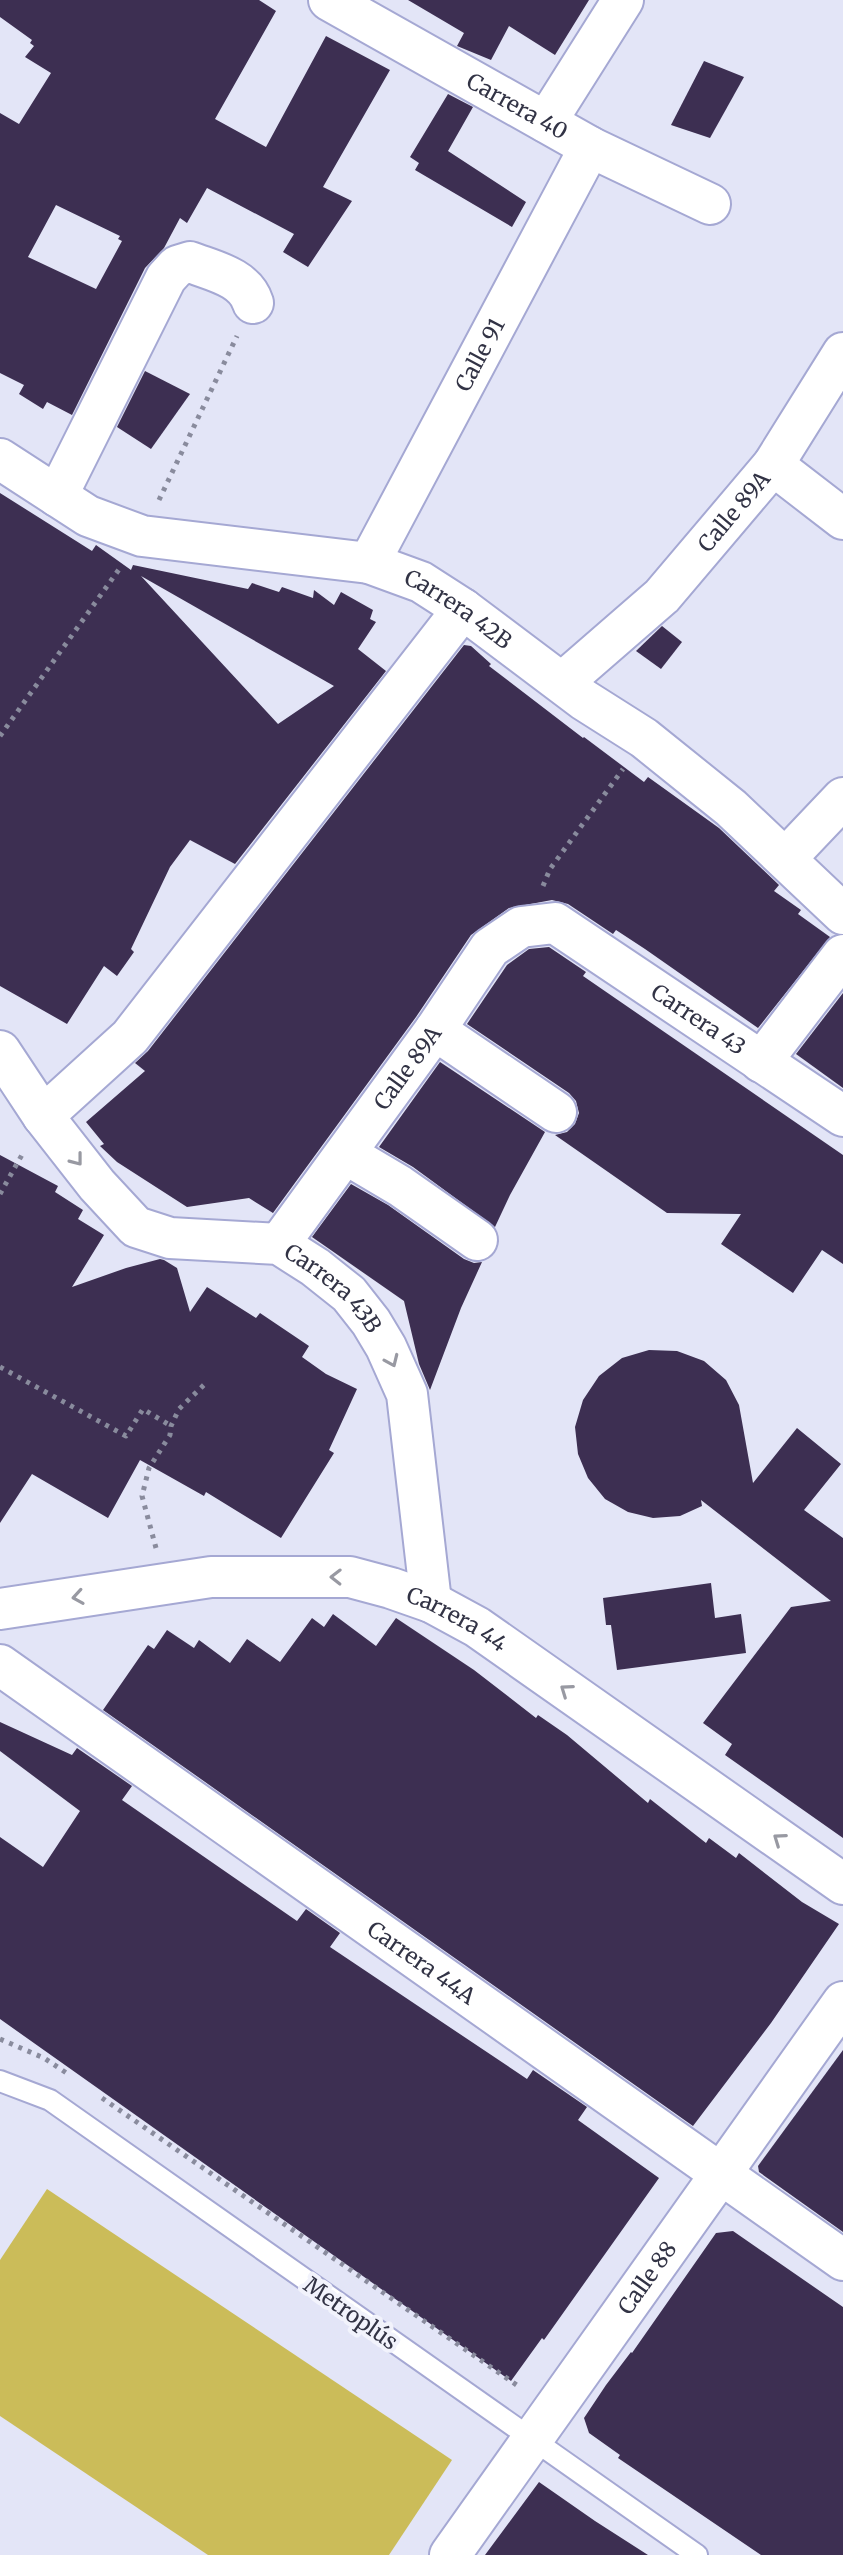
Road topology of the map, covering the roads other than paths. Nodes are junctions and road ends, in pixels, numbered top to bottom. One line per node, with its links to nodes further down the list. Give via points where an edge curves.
1 (329, 0): 3 (street, Carrera 40)
2 (623, 0): 3 (street)
3 (546, 122): 4 (street, Carrera 40)
4 (590, 147): 5 (street, Carrera 40); 12 (street, Calle 91)
5 (710, 204)
6 (253, 303): 10 (street, via 240,283 190,262 177,266 166,278)
7 (843, 353): 9 (street, Calle 89A)
8 (0, 459): 10 (street, Carrera 42B)
9 (773, 465): 11 (street); 14 (street, Calle 89A, via 662,596)
10 (57, 496): 12 (street, Carrera 42B, via 88,516 142,536)
11 (843, 519)
12 (369, 563): 13 (street, Carrera 42B, via 421,582)
13 (463, 609): 14 (street, Carrera 42B); 25 (street, via 130,1037)
14 (563, 682): 16 (street, Carrera 42B, via 644,738)
15 (843, 798): 16 (street)
16 (786, 858): 17 (street, Carrera 42B)
17 (843, 914)
18 (550, 923): 20 (street, Calle 89A, via 521,927 490,948); 22 (street, Carrera 43)
19 (843, 955): 22 (street)
20 (435, 1030): 23 (street); 26 (street, Calle 89A)
21 (0, 1051): 25 (street, Carrera 43B)
22 (761, 1062): 24 (street, Carrera 43)
23 (556, 1112)
24 (843, 1116)
25 (48, 1122): 28 (street, Carrera 43B, one-way to 28, via 136,1227 170,1238)
26 (346, 1154): 27 (street); 28 (street, Calle 89A)
27 (477, 1240)
28 (279, 1244): 29 (street, Carrera 43B, one-way to 29, via 349,1294 386,1347 407,1394)
29 (431, 1602): 30 (street, Carrera 44, one-way to 30, via 350,1577 211,1577); 32 (street, Carrera 44, one-way to 29, via 477,1627)
30 (0, 1609)
31 (0, 1665): 35 (street, Carrera 44A)
32 (843, 1884)
33 (843, 2002): 35 (street, Calle 88)
34 (0, 2081): 37 (lane, Metroplús, via 50,2100)
35 (721, 2173): 36 (street, Carrera 44A); 37 (street, Calle 88)
36 (843, 2260)
37 (532, 2440): 38 (street, Calle 88); 39 (lane, Metroplús)
38 (450, 2555)
39 (697, 2555)

